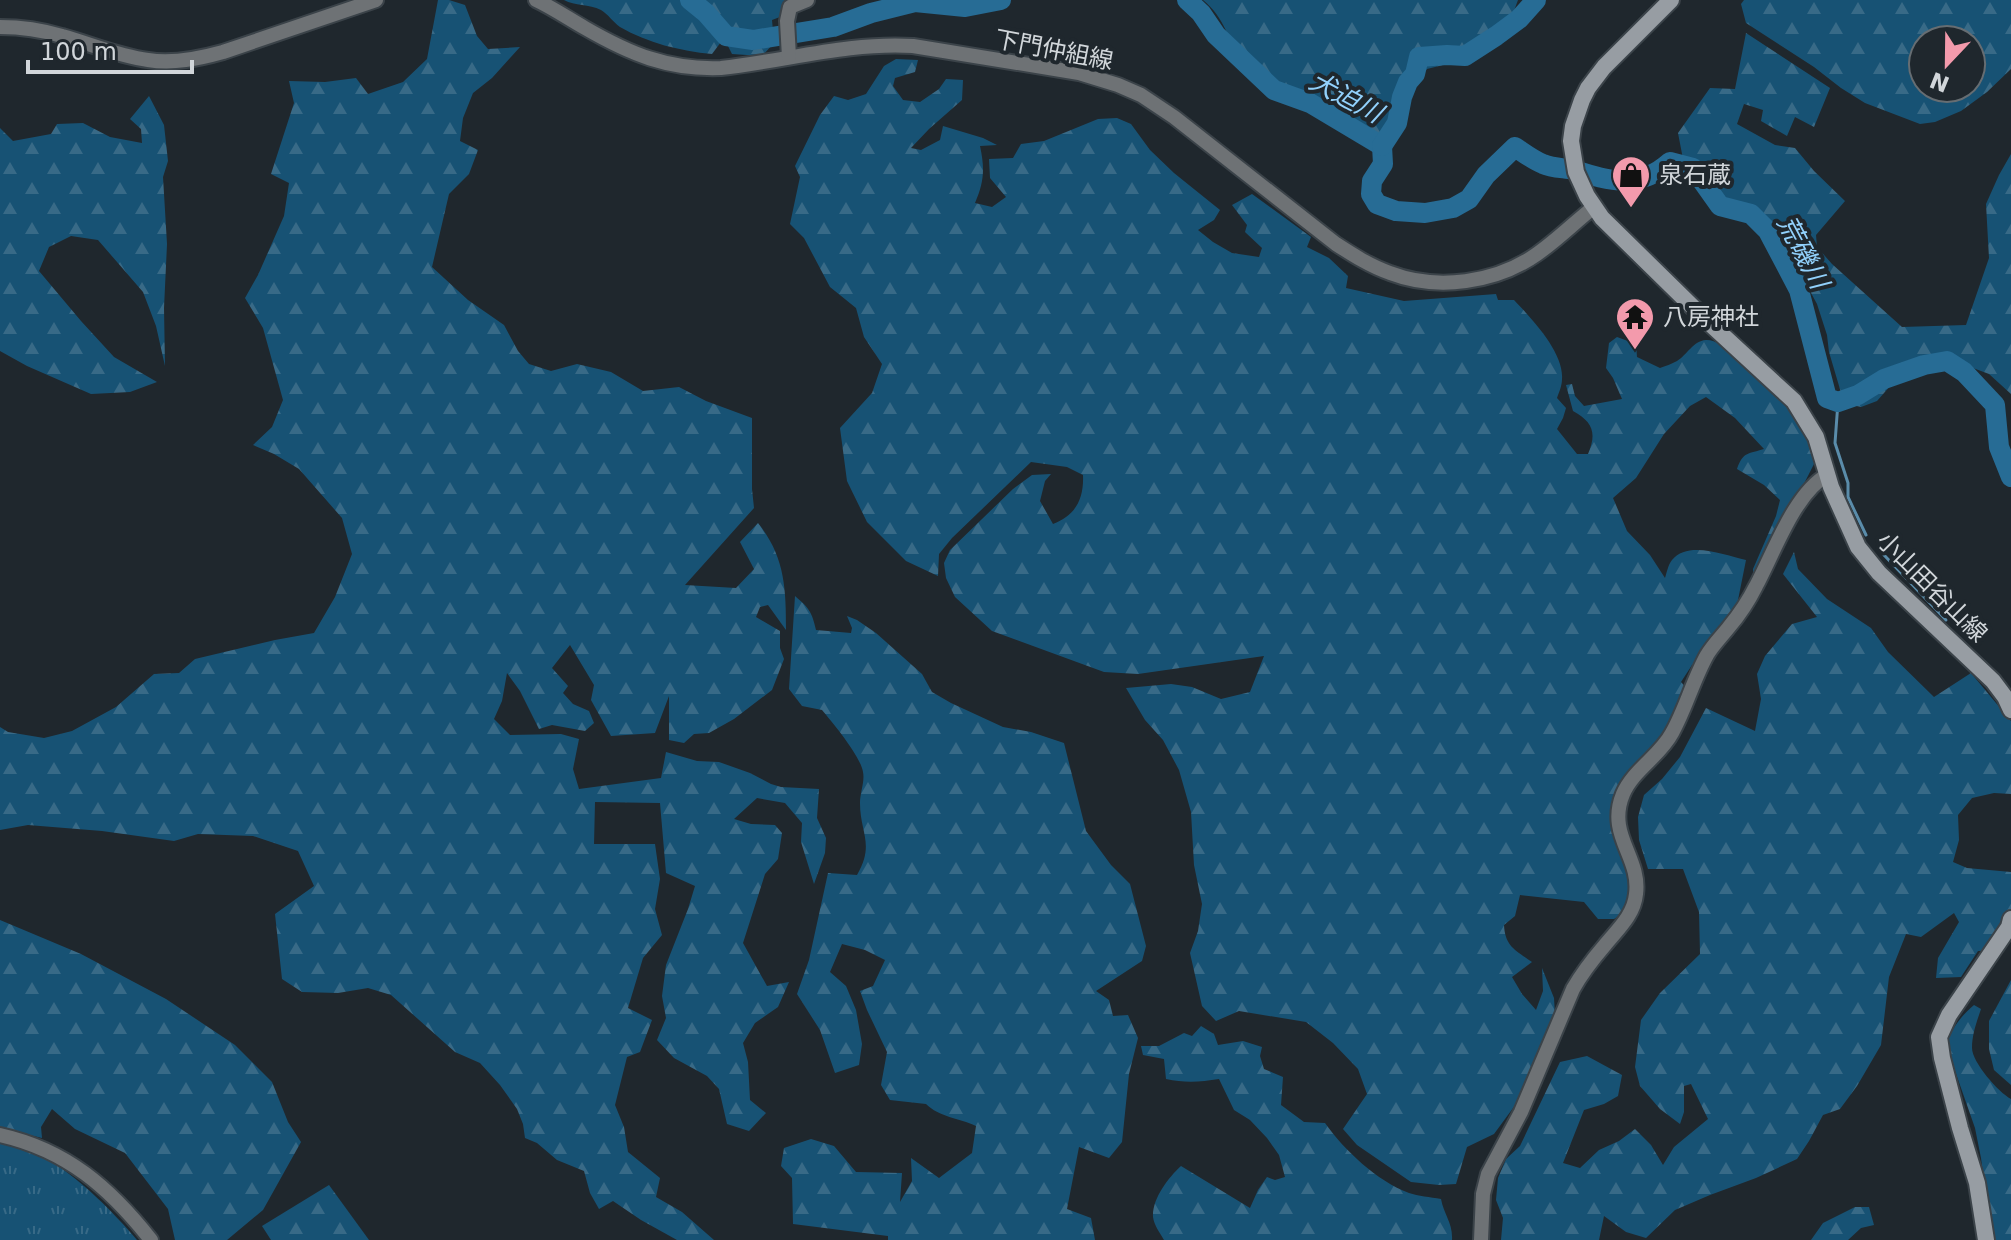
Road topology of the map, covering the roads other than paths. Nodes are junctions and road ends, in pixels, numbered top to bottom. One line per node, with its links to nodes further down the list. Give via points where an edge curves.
1 (376, 0): 5 (street, via 223,52 172,61 122,55 21,27)
2 (536, 0): 6 (street, 下門仲組線, via 620,48 659,63 700,69)
3 (807, 0): 6 (street, via 790,7)
4 (1671, 0): 7 (main road, 小山田谷山線, via 1604,67 1582,100 1571,141 1581,184)
5 (0, 27)
6 (789, 57): 7 (street, 下門仲組線, via 860,46 913,46 1079,73 1118,85 1174,117 1336,244 1409,279 1489,278 1536,255)
7 (1594, 207): 8 (main road, 小山田谷山線, via 1794,401 1816,437)
8 (1827, 475): 9 (main road, 小山田谷山線, via 1869,562 1993,681); 13 (street, via 1801,500 1755,589 1706,657 1668,740 1623,794 1617,818 1633,869 1634,903 1573,989 1521,1112 1491,1167 1483,1194)
9 (2011, 710)
10 (2011, 919): 14 (main road, via 1939,1037 1977,1183)
11 (0, 1135): 12 (street, via 40,1147 80,1169 122,1204)
12 (151, 1240)
13 (1481, 1240)
14 (1986, 1240)

